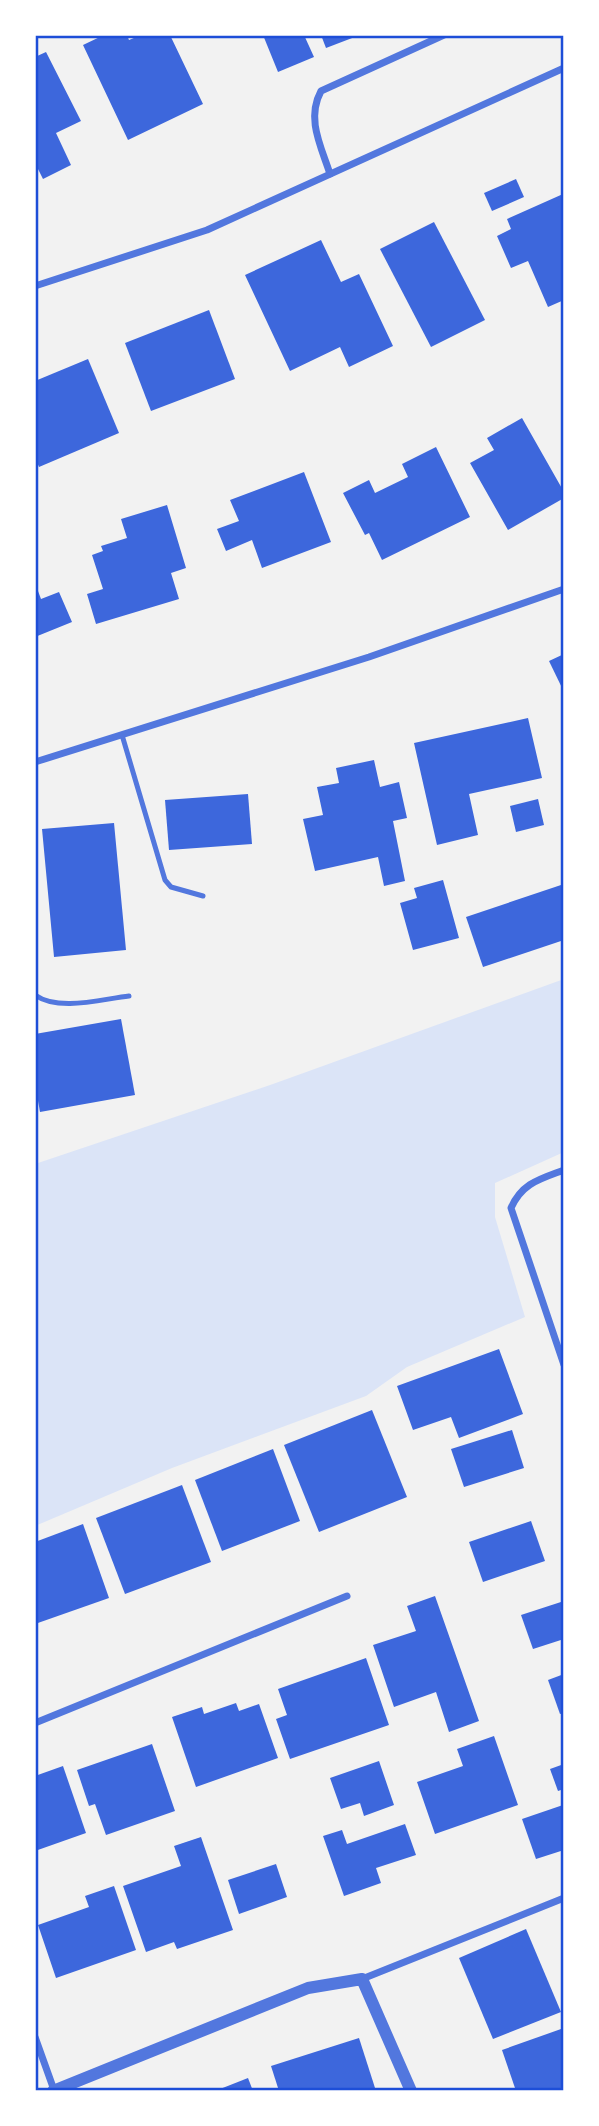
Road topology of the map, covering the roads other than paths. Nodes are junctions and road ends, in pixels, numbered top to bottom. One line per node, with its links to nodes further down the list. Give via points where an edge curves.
1 (444, 35): 3 (street, via 321,91 314,104 314,123)
2 (564, 68): 3 (street)
3 (330, 174): 4 (street, via 206,230)
4 (35, 286)
5 (564, 589): 6 (street)
6 (122, 735): 7 (street); 8 (lane, via 165,880 171,887)
7 (35, 762)
8 (203, 896)
9 (35, 995): 10 (lane, via 45,1002 64,1003)
10 (129, 996)
11 (564, 1170): 12 (street, via 526,1185 511,1208)
12 (564, 1364)
13 (347, 1596): 14 (street)
14 (35, 1723)
15 (564, 1898): 16 (street)
16 (362, 1979): 18 (street, via 307,1988); 19 (street)
17 (35, 2037): 18 (street)
18 (53, 2091)
19 (411, 2091)

